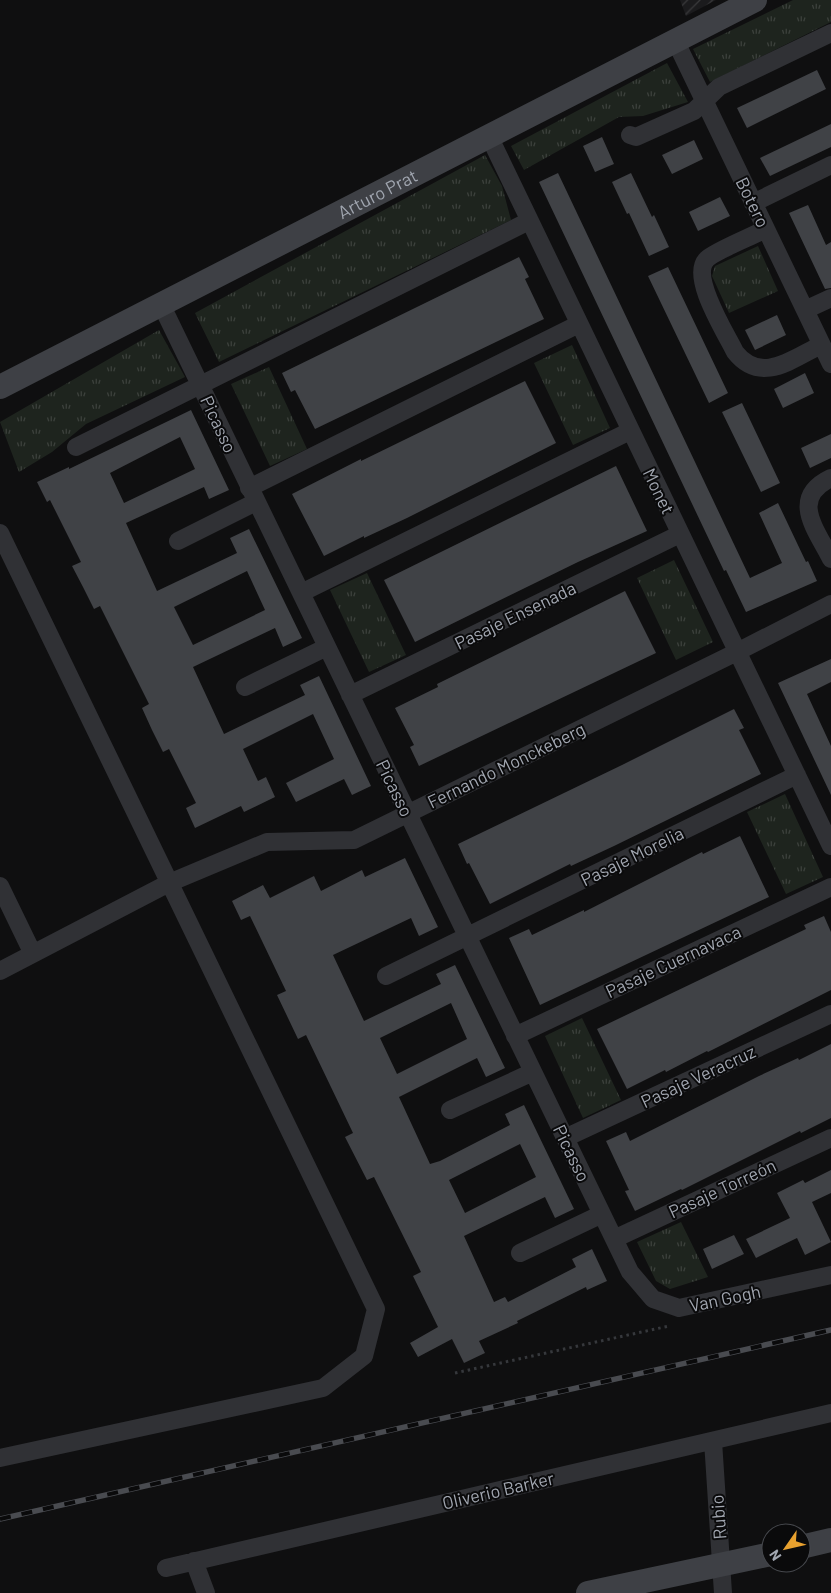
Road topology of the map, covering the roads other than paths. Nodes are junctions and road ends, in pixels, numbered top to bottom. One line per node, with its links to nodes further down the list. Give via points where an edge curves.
1 (756, 0): 3 (street, Arturo Prat)
2 (831, 33): 4 (street, via 719,88)
3 (675, 40): 4 (street, Botero); 6 (street, Arturo Prat)
4 (705, 102): 5 (street, via 694,111 636,137); 8 (street, Botero)
5 (630, 135)
6 (489, 136): 9 (street, Monet); 12 (street, Arturo Prat)
7 (831, 165): 8 (street)
8 (753, 203): 10 (street, Botero)
9 (528, 221): 14 (street, Monet); 17 (street)
10 (766, 229): 13 (street, Botero); 15 (street, via 708,257 702,268 704,290 735,352 752,367 773,368)
11 (831, 298): 13 (street)
12 (161, 304): 17 (street, Picasso); 18 (street, Arturo Prat)
13 (805, 310): 15 (street, Botero)
14 (579, 324): 19 (street, Monet); 22 (street)
15 (821, 344): 16 (street, Botero)
16 (831, 364)
17 (200, 384): 20 (street); 22 (street, Picasso)
18 (0, 387)
19 (630, 431): 24 (street, Monet); 27 (street)
20 (76, 447)
21 (831, 478): 26 (street, via 816,486 808,504 808,514)
22 (252, 495): 25 (street); 27 (street, Picasso)
23 (0, 533): 36 (street)
24 (680, 534): 30 (street, Monet); 32 (street, Pasaje Ensenada)
25 (178, 541)
26 (831, 559)
27 (301, 593): 29 (street, Picasso)
28 (831, 604): 30 (street, Fernando Monckeberg)
29 (327, 647): 31 (street); 32 (street, Picasso)
30 (737, 652): 33 (street, Monet); 34 (street, Fernando Monckeberg)
31 (245, 687)
32 (350, 695): 34 (street, Picasso)
33 (797, 775): 35 (street, Monet); 39 (street, Pasaje Morelia)
34 (408, 814): 36 (street, Fernando Monckeberg, via 354,840 267,842); 39 (street, Picasso)
35 (831, 846)
36 (170, 883): 40 (street, Fernando Monckeberg); 56 (street, via 376,1309 364,1356 323,1388)
37 (0, 886): 40 (street)
38 (831, 887): 44 (street, Pasaje Cuernavaca)
39 (467, 936): 42 (street, Pasaje Morelia); 44 (street, Picasso)
40 (33, 954): 41 (street, Fernando Monckeberg)
41 (0, 971)
42 (386, 976)
43 (831, 1014): 47 (street, Pasaje Veracruz)
44 (515, 1036): 45 (street, Picasso)
45 (533, 1072): 46 (street); 47 (street, Picasso)
46 (450, 1110)
47 (565, 1138): 49 (street, Picasso)
48 (831, 1138): 50 (street, Pasaje Torreón)
49 (602, 1214): 50 (street, Picasso); 51 (street)
50 (614, 1239): 52 (street, Picasso)
51 (520, 1253)
52 (630, 1272): 53 (street, Van Gogh, via 653,1298 679,1308)
53 (831, 1275)
54 (831, 1413): 55 (street, Oliverio Barker)
55 (713, 1441): 60 (street, Oliverio Barker); 61 (street, Rubio)
56 (0, 1458)
57 (831, 1540): 58 (street)
58 (811, 1545)
59 (761, 1556): 61 (street)
60 (194, 1561): 62 (street, Oliverio Barker); 63 (street)
61 (721, 1566): 64 (street); 65 (street, Rubio)
62 (166, 1568)
63 (206, 1593)
64 (588, 1593)
65 (723, 1593)

